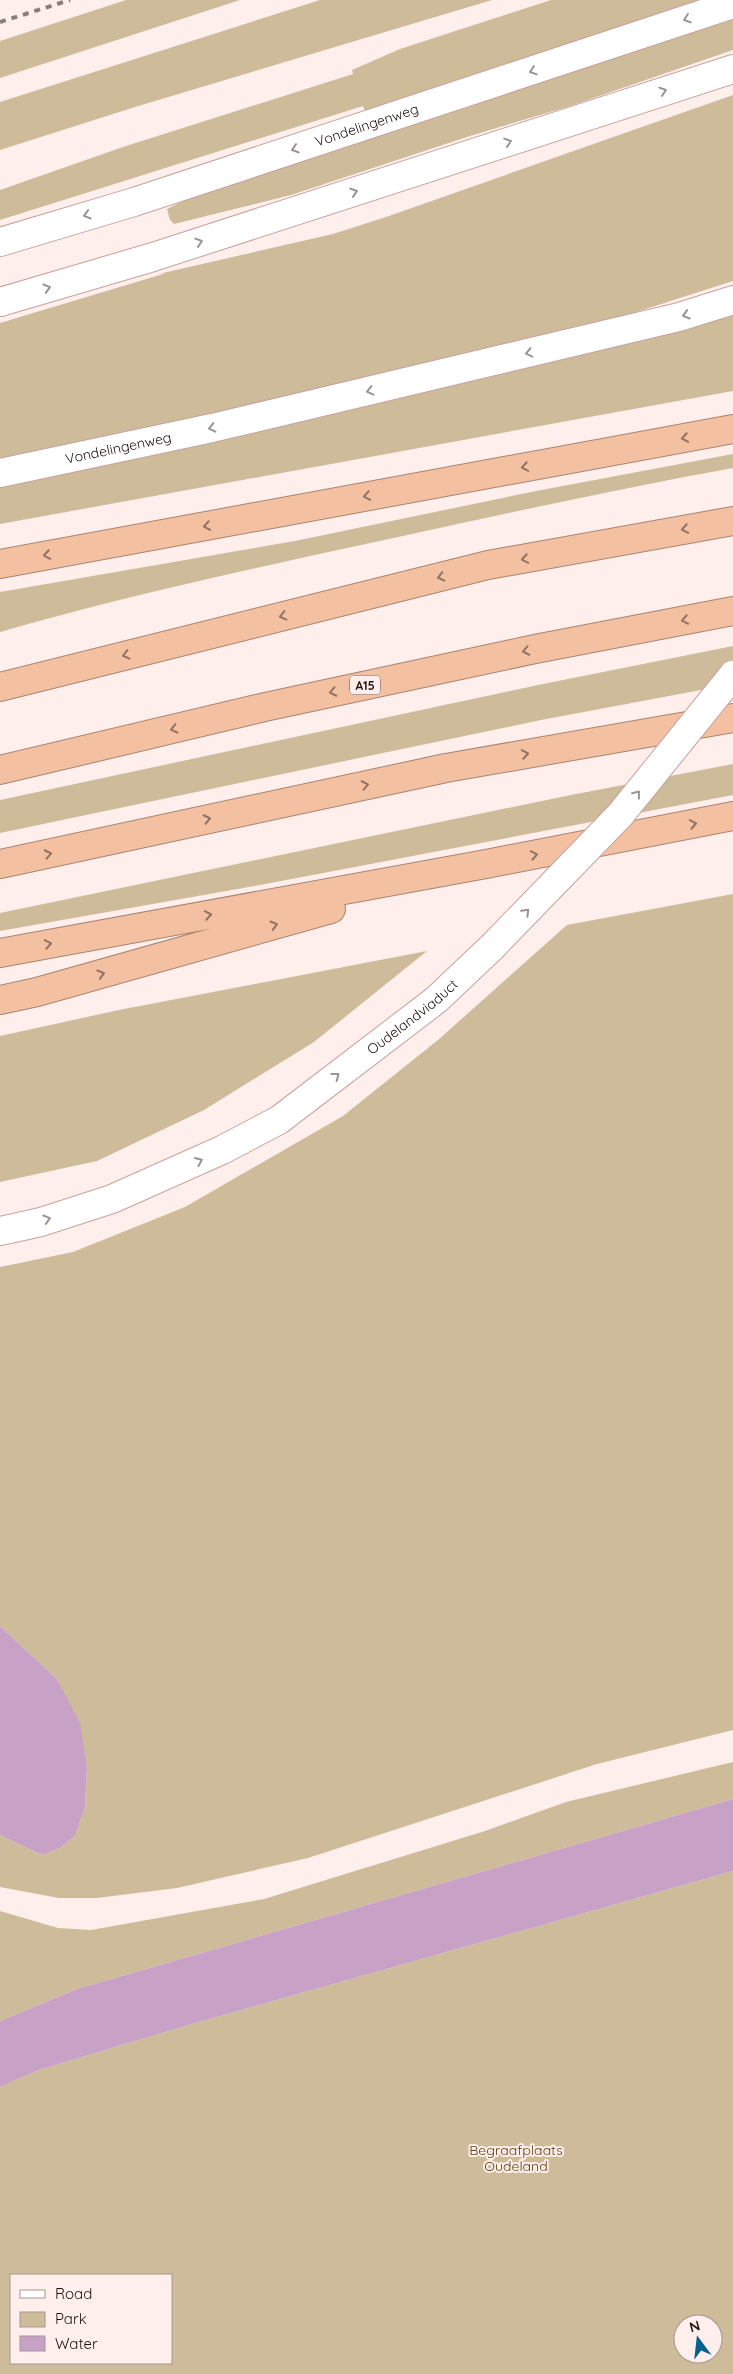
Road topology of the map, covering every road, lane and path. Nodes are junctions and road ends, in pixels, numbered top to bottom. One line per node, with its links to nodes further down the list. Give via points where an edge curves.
1 (733, 4): 3 (main road, Vondelingenweg, one-way to 3, via 134,202)
2 (733, 69): 5 (main road, one-way to 2, via 153,257)
3 (0, 242)
4 (733, 300): 7 (main road, Vondelingenweg, one-way to 7, via 669,319 212,428)
5 (0, 302)
6 (733, 429): 9 (highway, one-way to 9)
7 (0, 473)
8 (733, 521): 12 (highway, one-way to 12, via 488,565)
9 (0, 564)
10 (733, 611): 14 (highway, A15, one-way to 14, via 274,705)
11 (733, 675): 20 (main road, Oudelandviaduct, one-way to 11, bridge, via 41,1222 112,1199 222,1150 278,1120 436,1000 492,948 620,816)
12 (0, 687)
13 (733, 718): 16 (highway, one-way to 13, via 446,768)
14 (0, 770)
15 (733, 816): 17 (highway, one-way to 15)
16 (0, 864)
17 (486, 864): 18 (highway, one-way to 17); 19 (highway, one-way to 17)
18 (0, 952)
19 (0, 1000)
20 (0, 1230)

